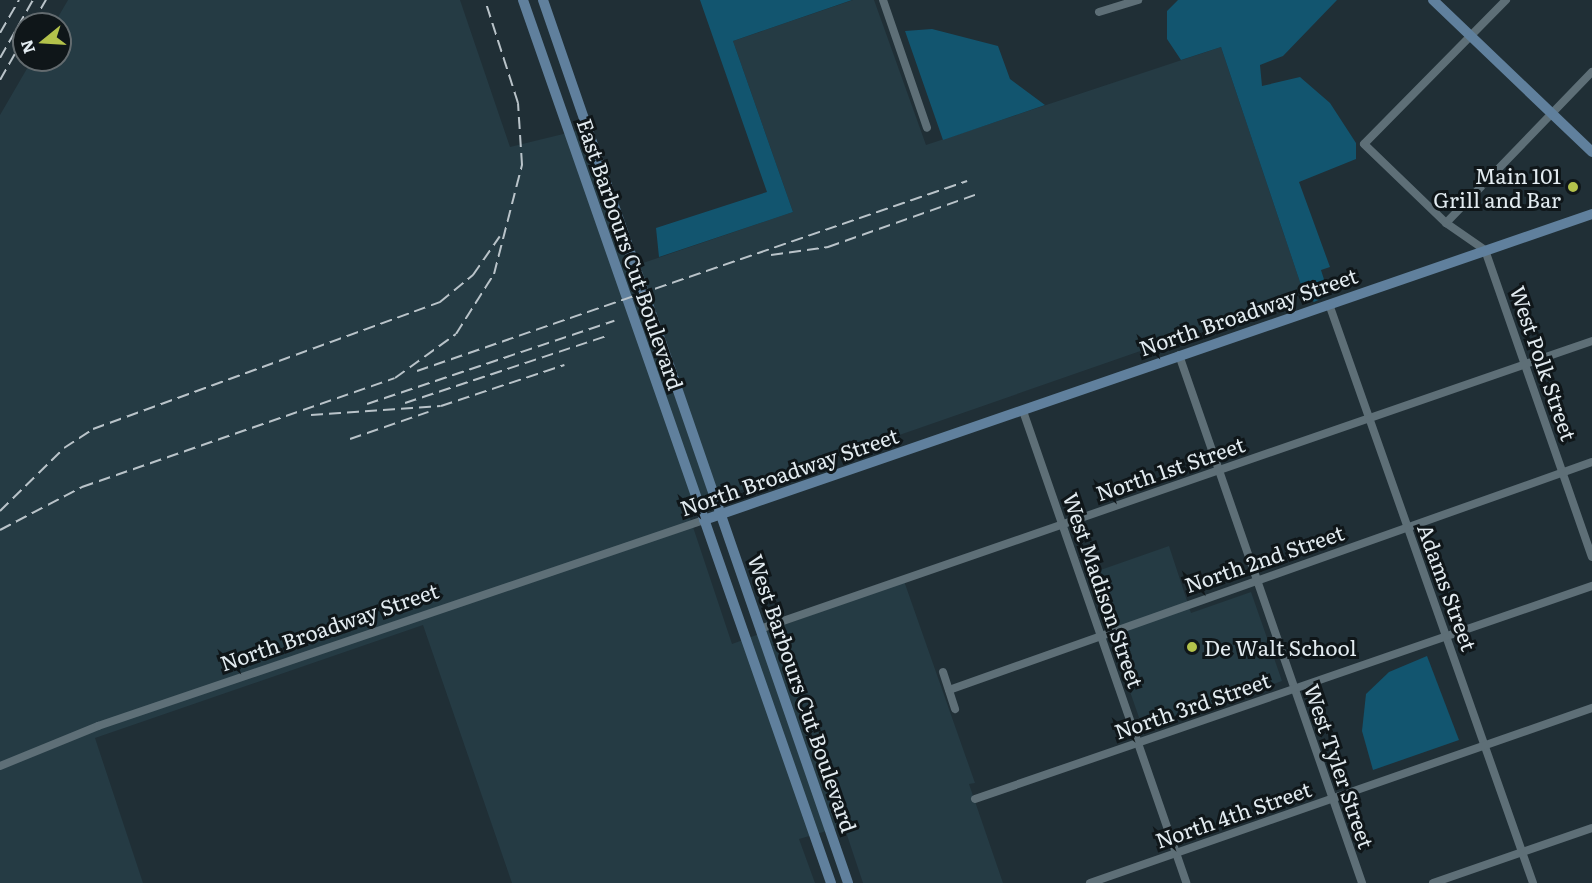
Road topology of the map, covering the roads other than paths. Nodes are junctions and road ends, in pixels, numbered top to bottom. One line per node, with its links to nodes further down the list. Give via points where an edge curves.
1 (523, 0): 14 (street, East Barbours Cut Boulevard)
2 (543, 0): 13 (street, East Barbours Cut Boulevard)
3 (883, 0): 11 (street)
4 (1138, 0): 7 (street)
5 (1433, 0): 8 (street)
6 (1506, 0): 8 (street)
7 (1099, 12)
8 (1470, 36): 10 (street); 16 (street, via 1364,144)
9 (1592, 72): 10 (street)
10 (1552, 114): 12 (street); 16 (street)
11 (927, 128)
12 (1590, 149)
13 (596, 153): 14 (street); 19 (street, East Barbours Cut Boulevard)
14 (578, 160): 20 (street, East Barbours Cut Boulevard)
15 (1592, 214): 17 (street, North Broadway Street)
16 (1446, 223): 17 (street)
17 (1485, 250): 18 (street, North Broadway Street); 23 (street, West Polk Street)
18 (1329, 304): 22 (street, North Broadway Street); 25 (street, Adams Street)
19 (657, 329): 20 (street); 29 (street, East Barbours Cut Boulevard)
20 (639, 335): 30 (street, East Barbours Cut Boulevard)
21 (1592, 341): 23 (street, North 1st Street)
22 (1179, 355): 24 (street, North Broadway Street); 27 (street, West Tyler Street)
23 (1526, 366): 25 (street, North 1st Street); 28 (street, West Polk Street)
24 (1023, 411): 29 (street, North Broadway Street); 31 (street, West Madison Street)
25 (1370, 419): 27 (street, North 1st Street); 32 (street, Adams Street)
26 (1592, 462): 28 (street, North 2nd Street)
27 (1219, 470): 31 (street, North 1st Street); 34 (street, West Tyler Street)
28 (1563, 473): 32 (street, North 2nd Street); 33 (street, West Polk Street)
29 (720, 515): 30 (street, North Broadway Street); 36 (street, West Barbours Cut Boulevard)
30 (704, 520): 46 (street, North Broadway Street, via 110,722); 48 (street, West Barbours Cut Boulevard)
31 (1063, 524): 36 (street, North 1st Street); 37 (street, West Madison Street)
32 (1407, 527): 34 (street, North 2nd Street); 38 (street, Adams Street)
33 (1592, 557)
34 (1256, 579): 37 (street, North 2nd Street); 40 (street, West Tyler Street)
35 (1592, 586): 38 (street, North 3rd Street)
36 (760, 629): 47 (street, West Barbours Cut Boulevard)
37 (1101, 635): 41 (street, North 2nd Street); 44 (street, West Madison Street)
38 (1447, 636): 40 (street, North 3rd Street); 45 (street, Adams Street)
39 (943, 672): 41 (street)
40 (1294, 688): 44 (street, North 3rd Street); 50 (street, West Tyler Street)
41 (949, 690): 43 (street)
42 (1592, 708): 45 (street, North 4th Street)
43 (955, 709)
44 (1138, 742): 49 (street, North 3rd Street); 55 (street, West Madison Street)
45 (1485, 747): 50 (street, North 4th Street); 54 (street, Adams Street)
46 (0, 766)
47 (811, 775): 48 (street); 52 (street, West Barbours Cut Boulevard)
48 (795, 780): 53 (street, West Barbours Cut Boulevard)
49 (975, 799)
50 (1332, 799): 55 (street, North 4th Street); 60 (street, West Tyler Street)
51 (1592, 828): 54 (street)
52 (835, 845): 53 (street); 57 (street, West Barbours Cut Boulevard)
53 (820, 850): 56 (street, West Barbours Cut Boulevard)
54 (1522, 852): 61 (street); 62 (street, Adams Street)
55 (1175, 853): 58 (street, North 4th Street); 59 (street, West Madison Street)
56 (831, 883)
57 (848, 883)
58 (1090, 883)
59 (1186, 883)
60 (1362, 883)
61 (1433, 883)
62 (1533, 883)

